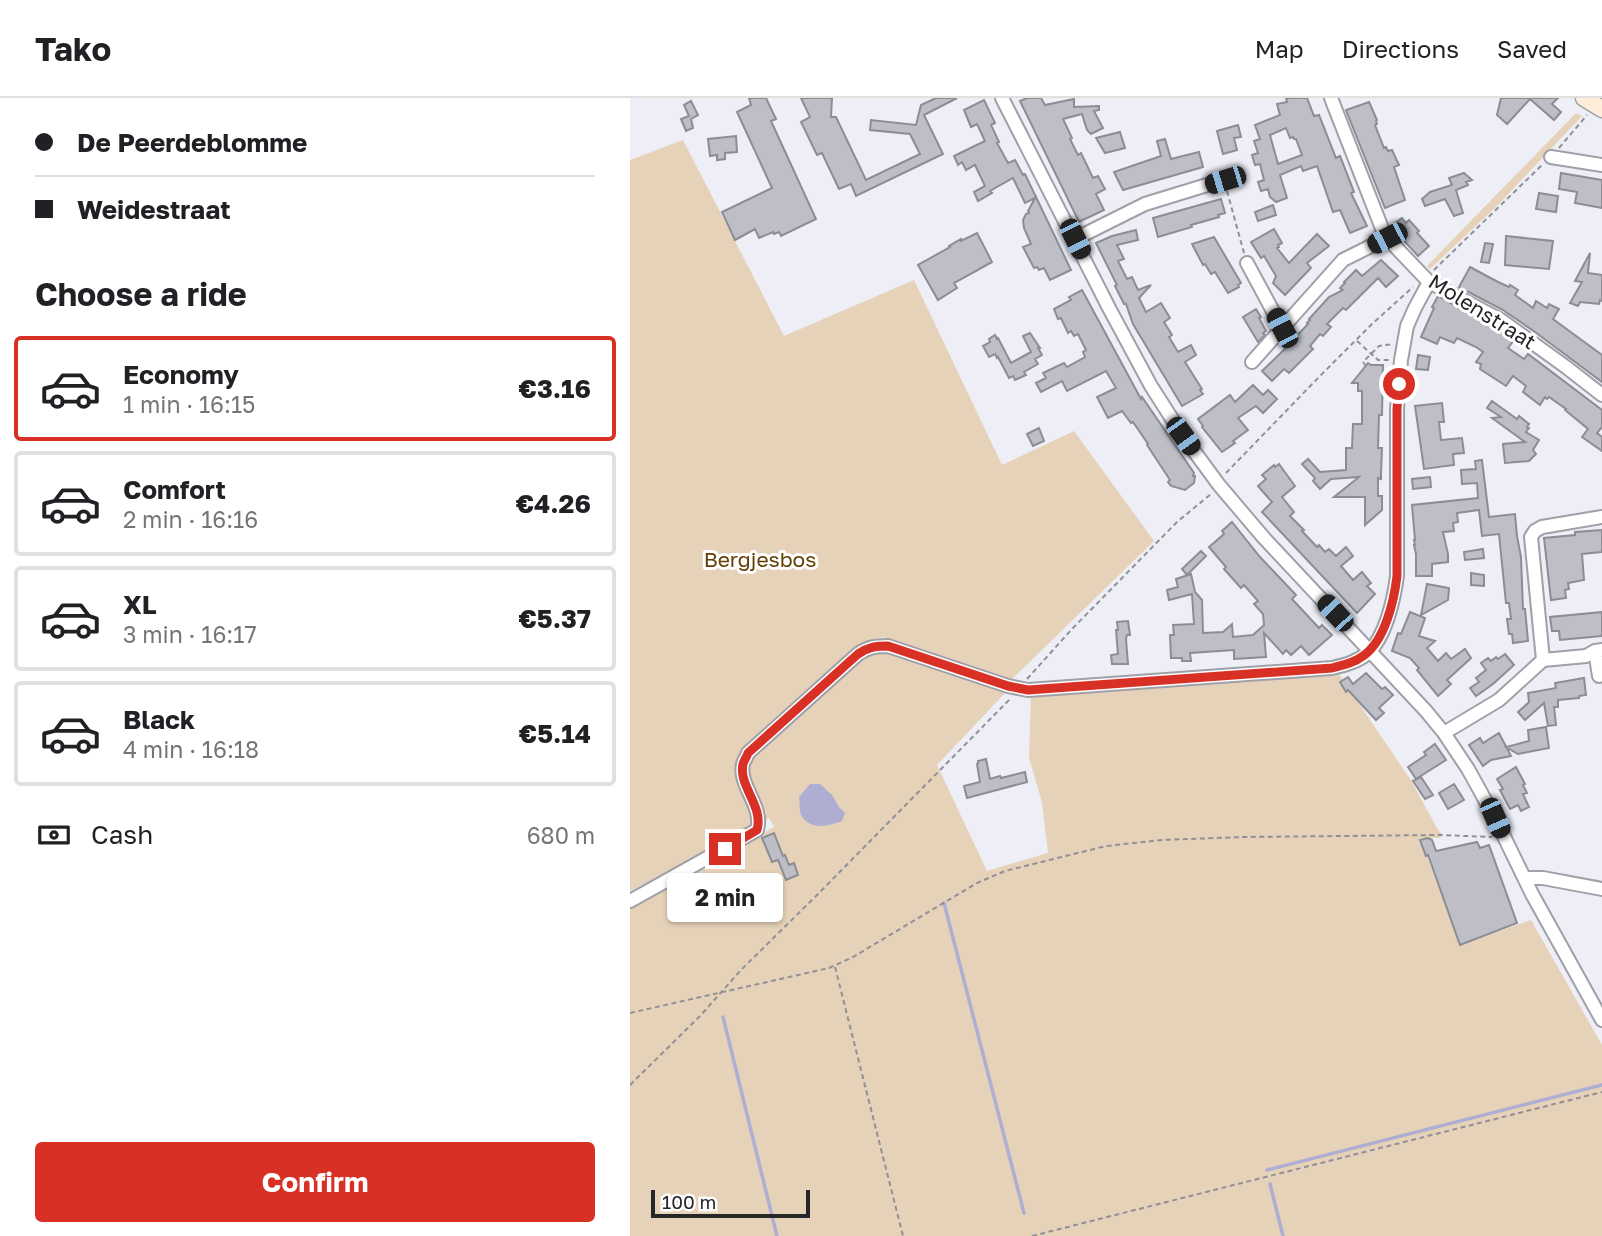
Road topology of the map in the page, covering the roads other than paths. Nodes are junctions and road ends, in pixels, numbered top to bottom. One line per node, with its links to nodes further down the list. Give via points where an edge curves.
1 (1002, 98): 7 (street)
2 (1331, 98): 6 (street, Molenstraat)
3 (1550, 157): 4 (street)
4 (1602, 165)
5 (1229, 179): 7 (street, via 1145,204)
6 (1387, 238): 9 (street, Molenstraat); 10 (street, via 1343,260)
7 (1075, 239): 15 (street, via 1151,386 1183,436 1264,538)
8 (1247, 263): 10 (street)
9 (1427, 280): 12 (street, Molenstraat, via 1501,320); 15 (street, via 1407,326 1401,360 1395,595)
10 (1282, 328): 11 (street)
11 (1252, 362)
12 (1602, 395)
13 (1602, 517): 16 (street, via 1542,527 1531,537)
14 (1598, 650): 16 (street, via 1587,656); 17 (street)
15 (1370, 651): 18 (street); 21 (street, via 1332,668 1042,690 1019,689 888,646 866,648 748,753 743,775 758,813 757,830)
16 (1543, 660): 18 (street, via 1499,700)
17 (1599, 676)
18 (1444, 733): 19 (street, via 1468,769)
19 (1524, 878): 20 (street); 22 (street)
20 (1602, 889)
21 (630, 901)
22 (1602, 1020)

